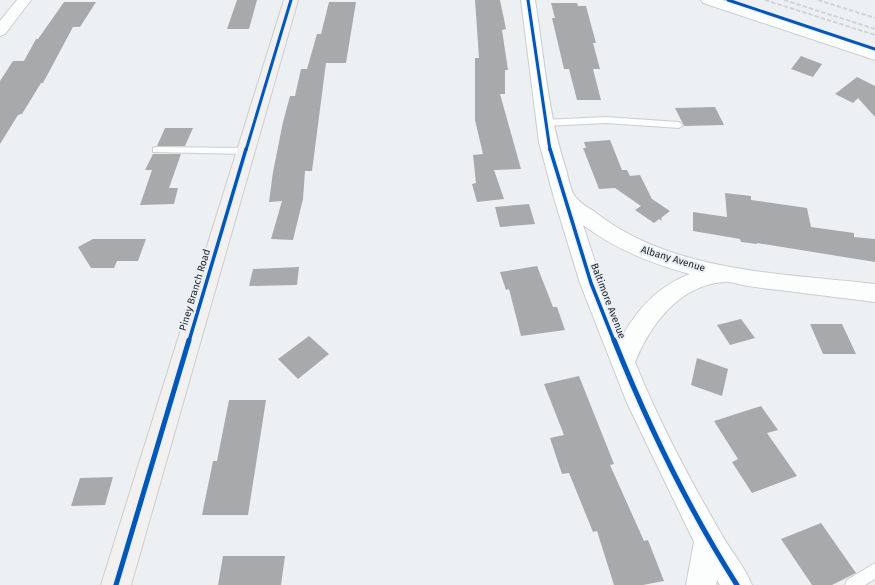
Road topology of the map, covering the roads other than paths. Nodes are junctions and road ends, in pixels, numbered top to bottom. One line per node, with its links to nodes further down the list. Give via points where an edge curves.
1 (24, 0): 5 (street)
2 (291, 0): 10 (main road, Piney Branch Road)
3 (528, 0): 7 (street, Baltimore Avenue)
4 (708, 0): 6 (street)
5 (0, 31)
6 (875, 56)
7 (544, 123): 8 (lane, via 606,120); 11 (street, Baltimore Avenue)
8 (678, 125)
9 (156, 150): 10 (lane)
10 (245, 151): 17 (main road, Piney Branch Road)
11 (564, 198): 12 (street, Albany Avenue, via 597,225 639,249 683,264); 14 (street, Baltimore Avenue, via 591,283)
12 (726, 274): 13 (street, Albany Avenue); 14 (street, Albany Avenue, via 706,276 692,281 667,296 635,334)
13 (875, 293)
14 (623, 362): 15 (street, Baltimore Avenue, via 639,403)
15 (709, 541): 18 (street); 19 (street, Baltimore Avenue)
16 (875, 570): 20 (lane)
17 (116, 585)
18 (702, 585)
19 (737, 585)
20 (852, 585)

